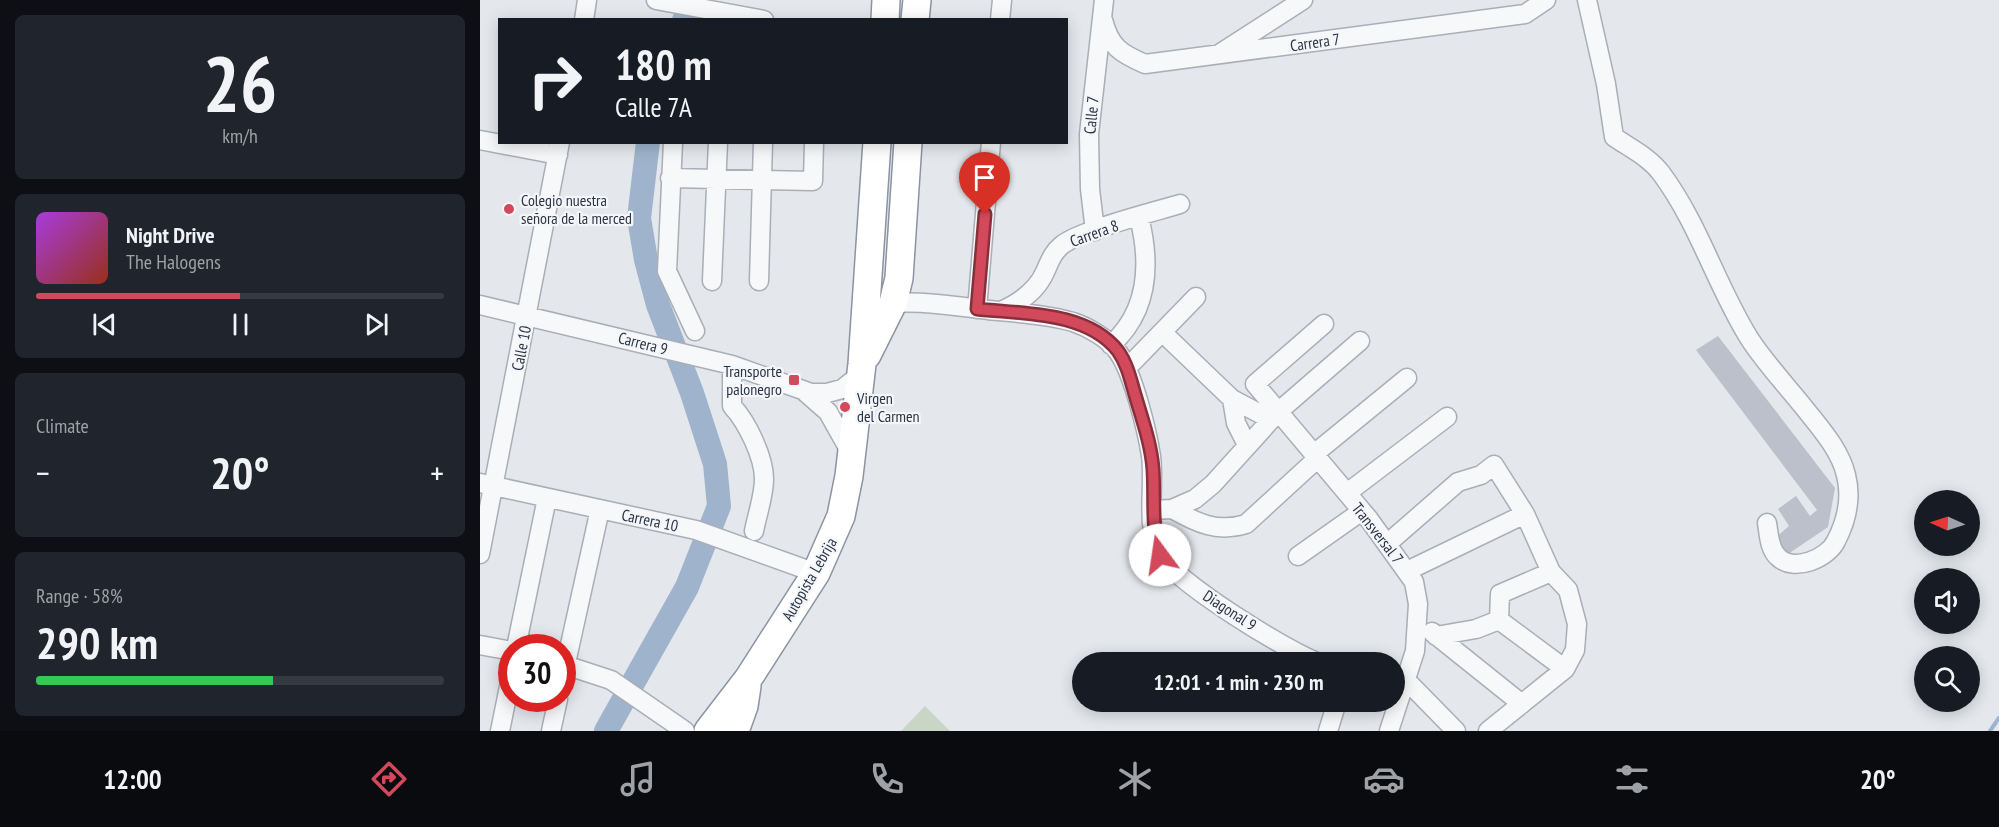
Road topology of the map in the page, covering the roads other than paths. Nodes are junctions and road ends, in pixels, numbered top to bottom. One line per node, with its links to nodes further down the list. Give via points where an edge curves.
1 (587, 0): 13 (street)
2 (657, 0): 11 (street)
3 (886, 0): 14 (highway)
4 (916, 0): 15 (highway)
5 (1002, 0): 16 (street)
6 (1104, 0): 17 (street, Calle 7)
7 (1303, 0): 18 (street)
8 (1546, 0): 10 (street, Carrera 7)
9 (1587, 0): 68 (street, via 1614,137 1648,159 1660,172 1710,257 1749,339 1831,442 1846,474 1850,499 1846,523 1833,549 1816,560 1783,561 1776,556)
10 (1524, 7): 18 (street, Carrera 7)
11 (708, 10): 12 (street)
12 (728, 17)
13 (584, 18)
14 (885, 18)
15 (915, 18)
16 (1000, 18)
17 (1103, 20): 18 (street, Carrera 7, via 1109,40 1126,56 1145,64); 35 (street, Calle 7, via 1089,134 1089,189)
18 (1214, 57)
19 (480, 140): 20 (street)
20 (498, 142)
21 (515, 144): 29 (street)
22 (673, 144): 30 (street)
23 (718, 144): 31 (street)
24 (763, 144): 32 (street)
25 (814, 144): 32 (street, via 813,181)
26 (877, 144): 51 (highway, Autopista Lebrija)
27 (908, 144): 39 (highway, Autopista Lebrija, via 899,278)
28 (990, 144): 41 (street)
29 (559, 149): 43 (street, Calle 10)
30 (670, 178): 31 (street); 45 (street, via 667,271)
31 (717, 179): 32 (street); 36 (street)
32 (762, 181): 37 (street)
33 (1180, 204): 34 (street, Carrera 8)
34 (1139, 217): 35 (street, Carrera 8); 48 (street, via 1145,252 1144,292 1132,321)
35 (1095, 231): 42 (street, Carrera 8, via 1062,245 1033,289)
36 (712, 281)
37 (759, 281)
38 (1196, 297): 46 (street)
39 (893, 303): 41 (street, Diagonal 9); 51 (highway, Autopista Lebrija)
40 (480, 305): 43 (street, Carrera 9)
41 (977, 309): 42 (street, Diagonal 9)
42 (1001, 311): 48 (street, Diagonal 9, via 1076,323)
43 (527, 316): 49 (street, Carrera 9); 60 (street, Calle 10)
44 (1324, 324): 55 (street, Transversal 7, via 1256,384)
45 (695, 332)
46 (1162, 332): 50 (street); 54 (street)
47 (1360, 341): 55 (street)
48 (1111, 345): 50 (street, Diagonal 9)
49 (732, 364): 53 (street, Carrera 9); 69 (street, via 732,406 743,418 764,478)
50 (1127, 368): 65 (street, Diagonal 9, via 1149,439)
51 (861, 369): 53 (street, Carrera 9, via 849,385 835,391); 58 (highway, Autopista Lebrija)
52 (1407, 378): 59 (street)
53 (804, 391): 58 (street, Carrera 9, via 828,412)
54 (1232, 399): 55 (street); 57 (street, via 1236,423)
55 (1275, 415): 57 (street); 59 (street, Transversal 7)
56 (1447, 417): 61 (street)
57 (1246, 445): 63 (street, via 1195,499)
58 (852, 454): 75 (highway, Autopista Lebrija, via 842,516)
59 (1316, 456): 61 (street, Transversal 7); 63 (street, via 1246,524 1215,528)
60 (487, 485): 62 (street, Carrera 10); 71 (street, Calle 10)
61 (1347, 494): 66 (street, Transversal 7)
62 (547, 498): 64 (street, Carrera 10); 78 (street)
63 (1172, 509): 65 (street)
64 (600, 510): 75 (street, Carrera 10, via 696,530); 79 (street)
65 (1152, 510): 83 (street, Diagonal 9, via 1160,555 1175,574)
66 (1362, 511): 70 (street, Transversal 7); 72 (street)
67 (1525, 514): 70 (street, via 1494,465 1481,475 1458,482); 73 (street); 74 (street)
68 (1767, 523)
69 (754, 531)
70 (1388, 543): 73 (street, Transversal 7)
71 (480, 554)
72 (1298, 556)
73 (1407, 571): 77 (street, Transversal 7, via 1414,582)
74 (1551, 572): 76 (street, via 1500,594); 84 (street, via 1568,590 1577,624 1575,650)
75 (816, 573): 87 (highway, Autopista Lebrija)
76 (1500, 620): 80 (street); 84 (street)
77 (1418, 621): 80 (street); 85 (street, Transversal 7, via 1415,651)
78 (519, 634)
79 (572, 634)
80 (1436, 636): 89 (street)
81 (480, 645): 82 (street)
82 (498, 648)
83 (1295, 652)
84 (1565, 669): 89 (street)
85 (1405, 671)
86 (576, 673): 96 (street, via 611,680)
87 (748, 679): 97 (highway, Autopista Lebrija); 98 (highway, Autopista Lebrija)
88 (1405, 680): 101 (street)
89 (1522, 704): 102 (street)
90 (504, 712): 94 (street)
91 (555, 712): 95 (street)
92 (1334, 712): 99 (street)
93 (1394, 712): 100 (street, Transversal 7)
94 (500, 731)
95 (551, 731)
96 (685, 731)
97 (708, 731)
98 (735, 731)
99 (1328, 731)
100 (1389, 731)
101 (1456, 731)
102 (1488, 731)

